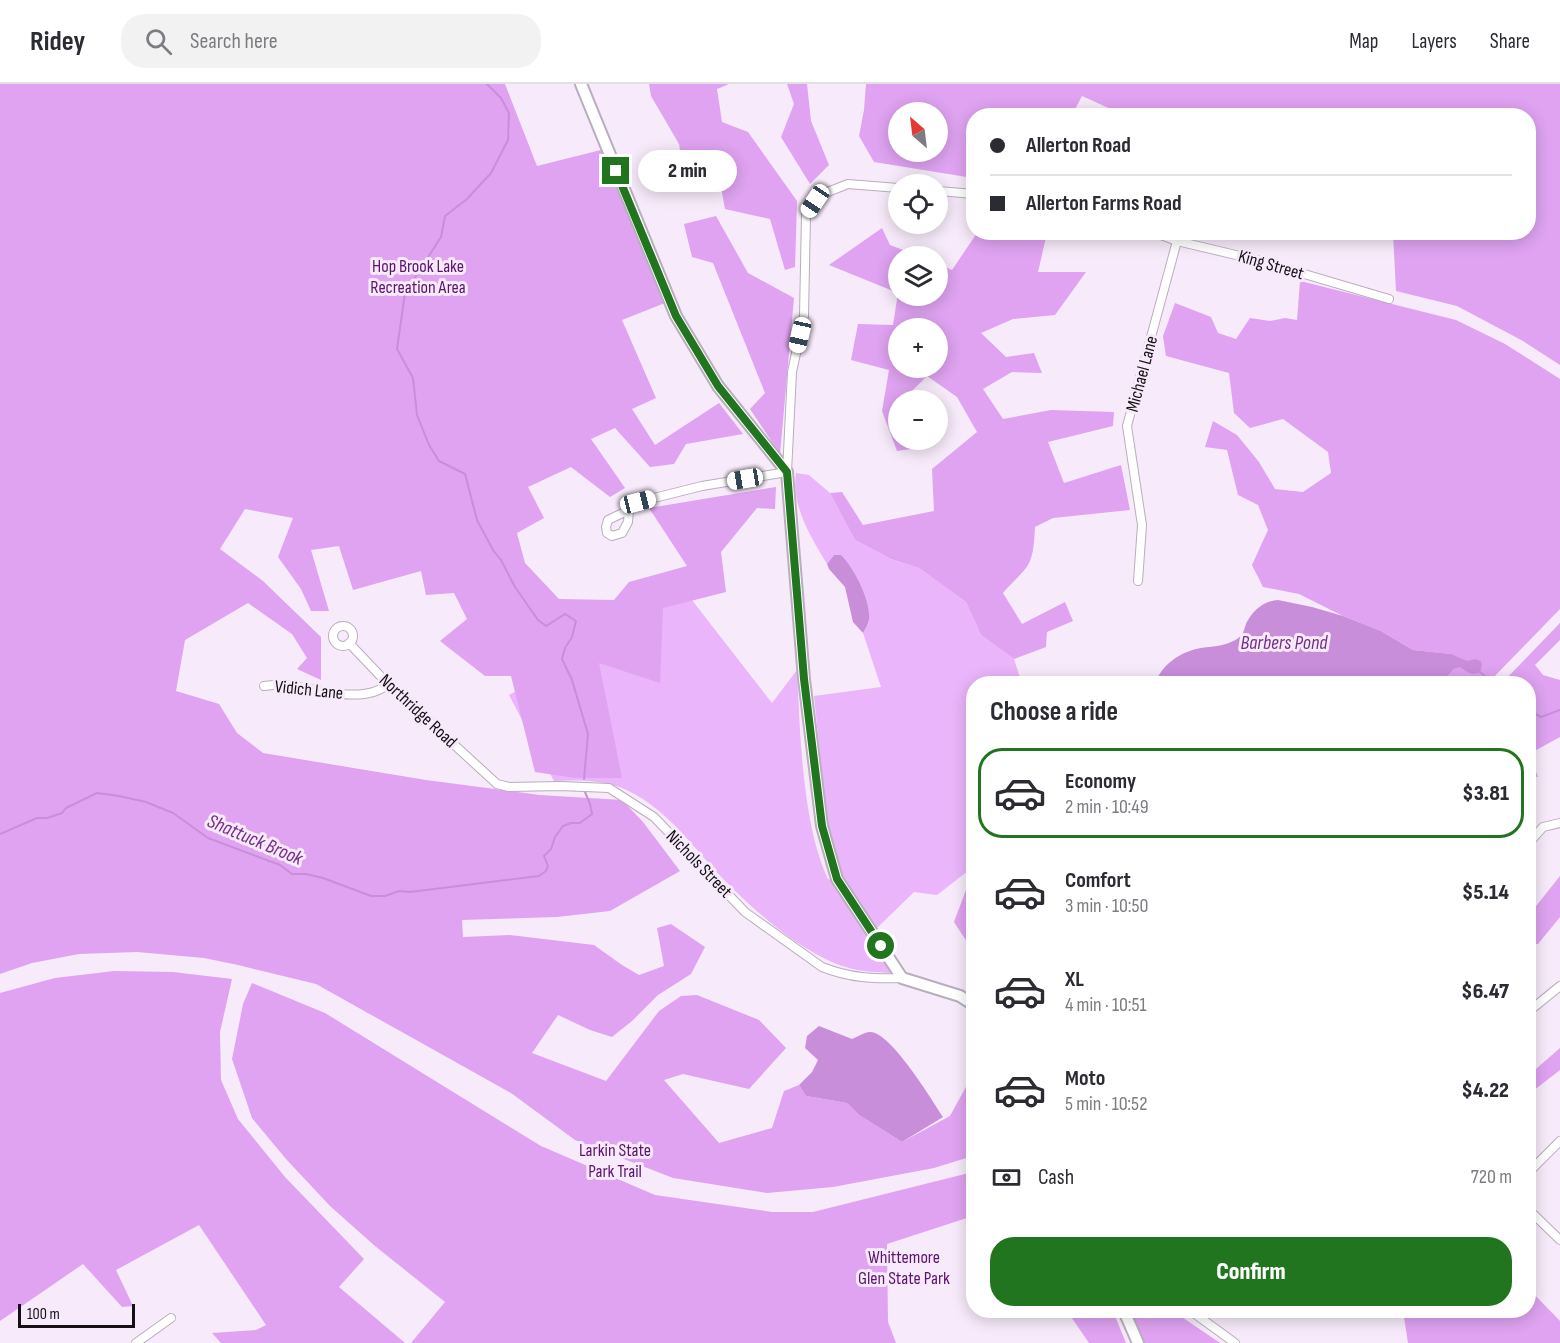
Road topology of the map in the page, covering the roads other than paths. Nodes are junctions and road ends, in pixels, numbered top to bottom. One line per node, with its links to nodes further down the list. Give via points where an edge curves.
1 (581, 84): 7 (street, via 676,316 718,386)
2 (888, 187): 7 (street, via 848,184 820,195 806,215 804,316 792,372)
3 (948, 192): 4 (street)
4 (966, 193)
5 (1177, 241): 6 (street, King Street); 9 (street, Michael Lane, via 1127,426 1142,525)
6 (1389, 299)
7 (787, 472): 8 (street, via 638,502); 16 (street, via 804,679 822,826 837,879)
8 (630, 510)
9 (1138, 581)
10 (349, 643): 11 (street, Northridge Road)
11 (388, 684): 12 (street, Vidich Lane, via 359,695); 13 (street, Northridge Road)
12 (264, 686)
13 (488, 778): 16 (street, Nichols Street, via 509,787 609,788 654,817 745,912 822,967 869,980)
14 (1560, 823): 15 (street, via 1543,826)
15 (1536, 834)
16 (902, 978): 18 (street)
17 (1560, 986): 19 (street)
18 (966, 1000)
19 (1536, 1006)
20 (1560, 1141): 21 (street)
21 (1536, 1165)
22 (1536, 1217): 23 (street)
23 (1560, 1240)
24 (171, 1318): 27 (street)
25 (1127, 1318): 28 (street)
26 (1201, 1318): 29 (street)
27 (136, 1343)
28 (1138, 1343)
29 (1235, 1343)

